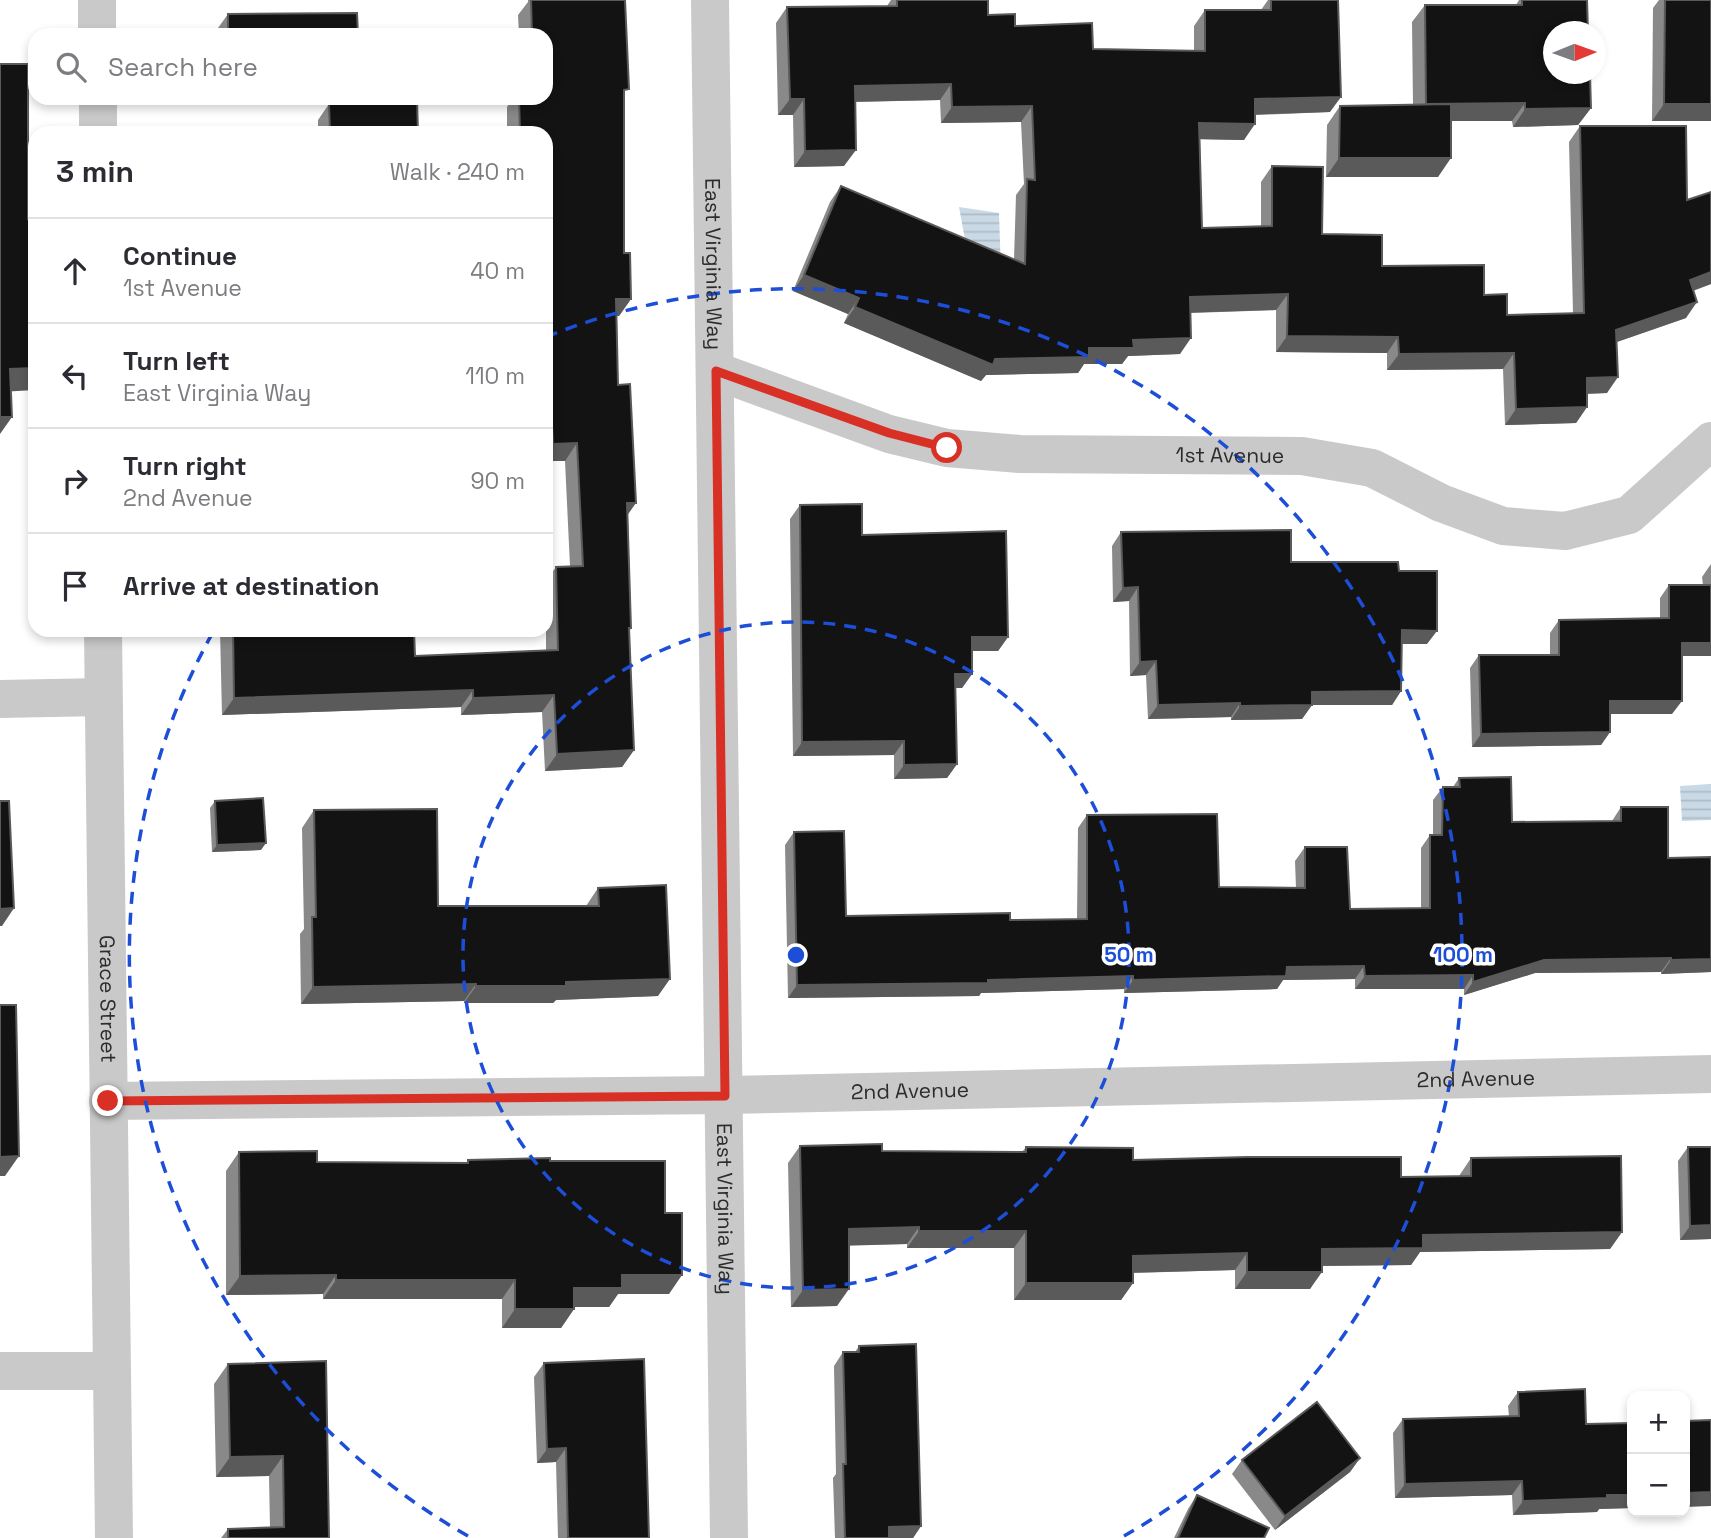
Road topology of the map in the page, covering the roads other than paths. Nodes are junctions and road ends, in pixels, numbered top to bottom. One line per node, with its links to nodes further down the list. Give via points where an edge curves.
1 (97, 0): 3 (street)
2 (710, 0): 6 (street, East Virginia Way)
3 (97, 28)
4 (98, 105): 5 (street)
5 (98, 126)
6 (716, 371): 7 (street, 1st Avenue, via 889,433 947,448 1020,454 1302,456 1372,468 1441,503 1503,526 1565,531 1629,515); 12 (street, East Virginia Way)
7 (1711, 441)
8 (103, 637): 9 (street, Grace Street)
9 (103, 697): 10 (street); 13 (street, Grace Street)
10 (0, 699)
11 (1711, 1074): 12 (street, 2nd Avenue)
12 (725, 1096): 13 (street, 2nd Avenue); 17 (street, East Virginia Way)
13 (108, 1101): 15 (street, Grace Street)
14 (0, 1371): 15 (street)
15 (111, 1371): 16 (street, Grace Street)
16 (114, 1538)
17 (729, 1538)

